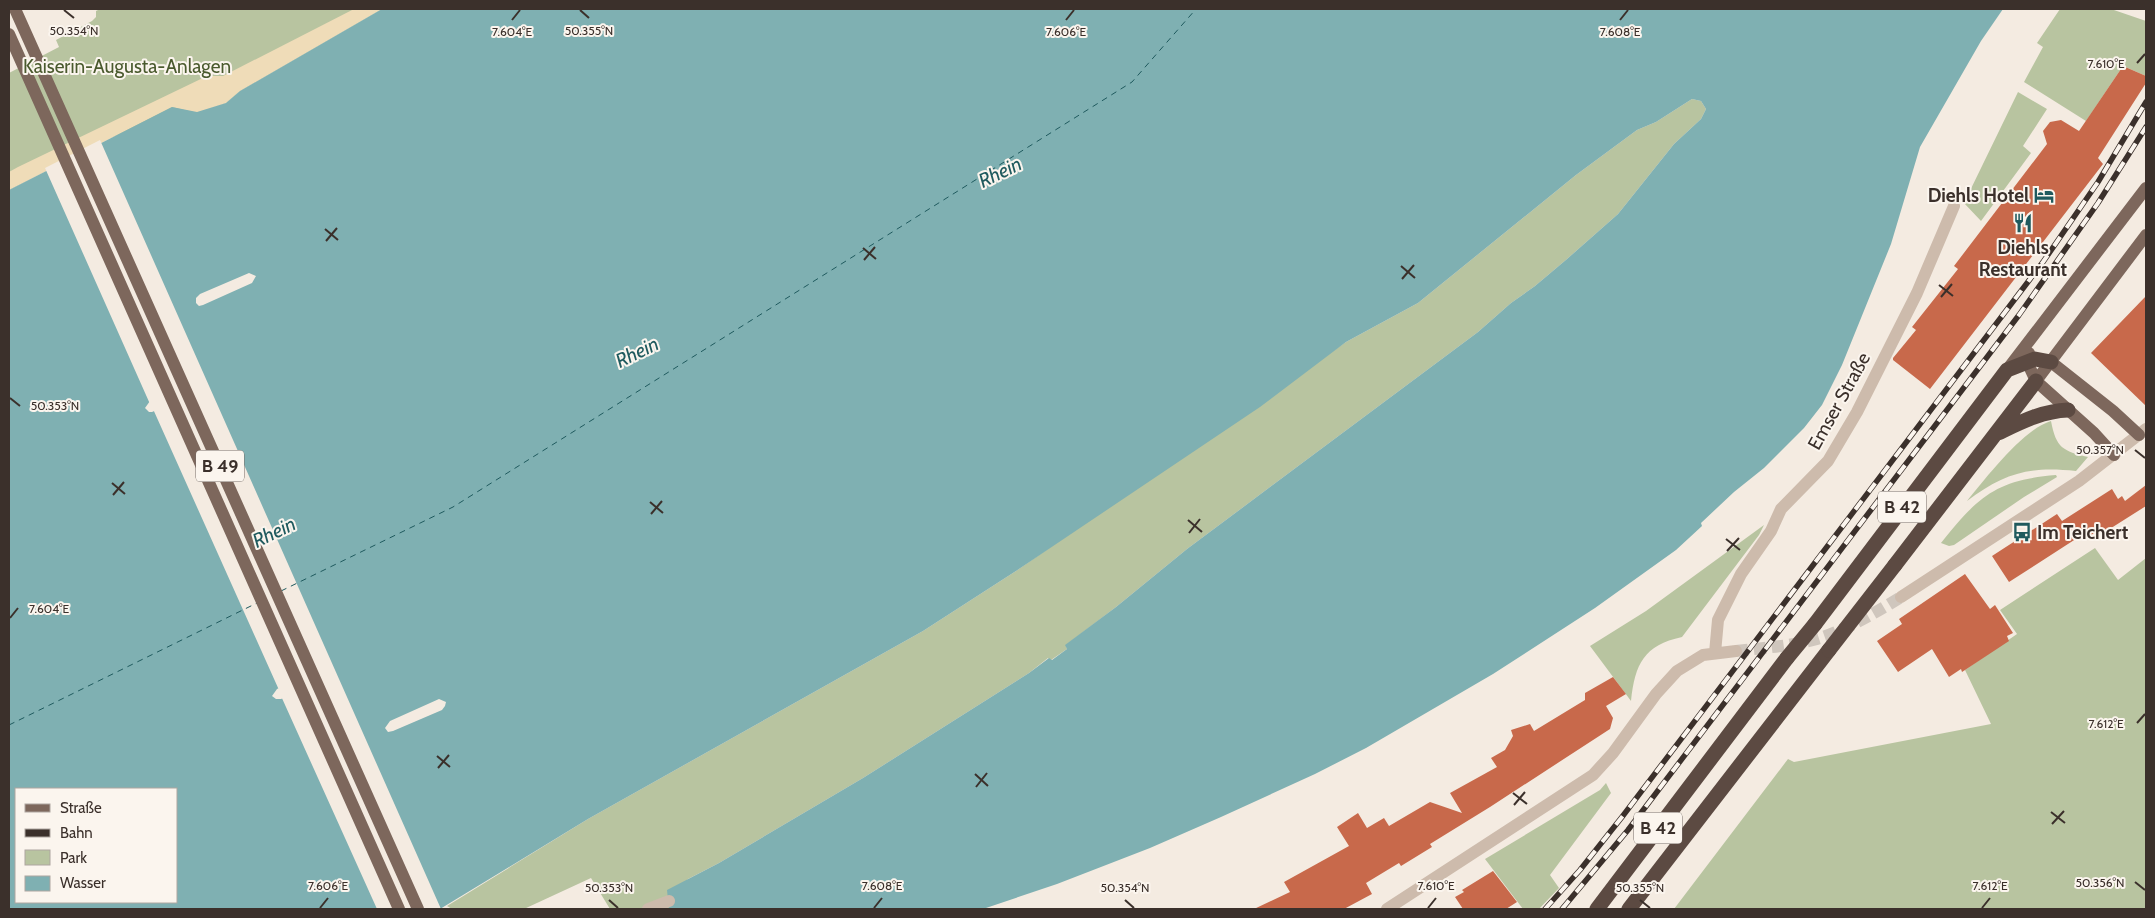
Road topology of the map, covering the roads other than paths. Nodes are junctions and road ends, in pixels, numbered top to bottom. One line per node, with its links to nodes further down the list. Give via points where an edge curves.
1 (14, 9): 20 (main road, B 49)
2 (9, 34): 19 (main road, B 49)
3 (2146, 188): 6 (main road, B 42)
4 (1954, 206): 17 (street, Emser Straße, via 1897,337 1852,420 1828,461 1781,509 1771,531 1741,574 1718,620)
5 (2146, 235): 8 (main road, B 42)
6 (2030, 340): 7 (main road); 9 (main road, B 42)
7 (2029, 361): 8 (highway, via 2041,359); 9 (highway); 10 (main road)
8 (2051, 362): 10 (main road, B 42); 13 (main road)
9 (2007, 370): 23 (highway, B 42, bridge)
10 (2036, 381): 11 (main road); 12 (highway, B 42)
11 (2068, 410): 12 (highway, B 42, via 2039,414); 14 (main road)
12 (1996, 433): 24 (highway, B 42, bridge)
13 (2144, 435): 14 (street)
14 (2114, 455): 15 (street, via 2079,482)
15 (1901, 597)
16 (1736, 651): 17 (street)
17 (1715, 653): 22 (street, via 1693,660 1677,671 1593,775)
18 (669, 901): 21 (street)
19 (399, 909)
20 (418, 909)
21 (648, 909)
22 (1387, 909)
23 (1597, 909)
24 (1629, 909)

